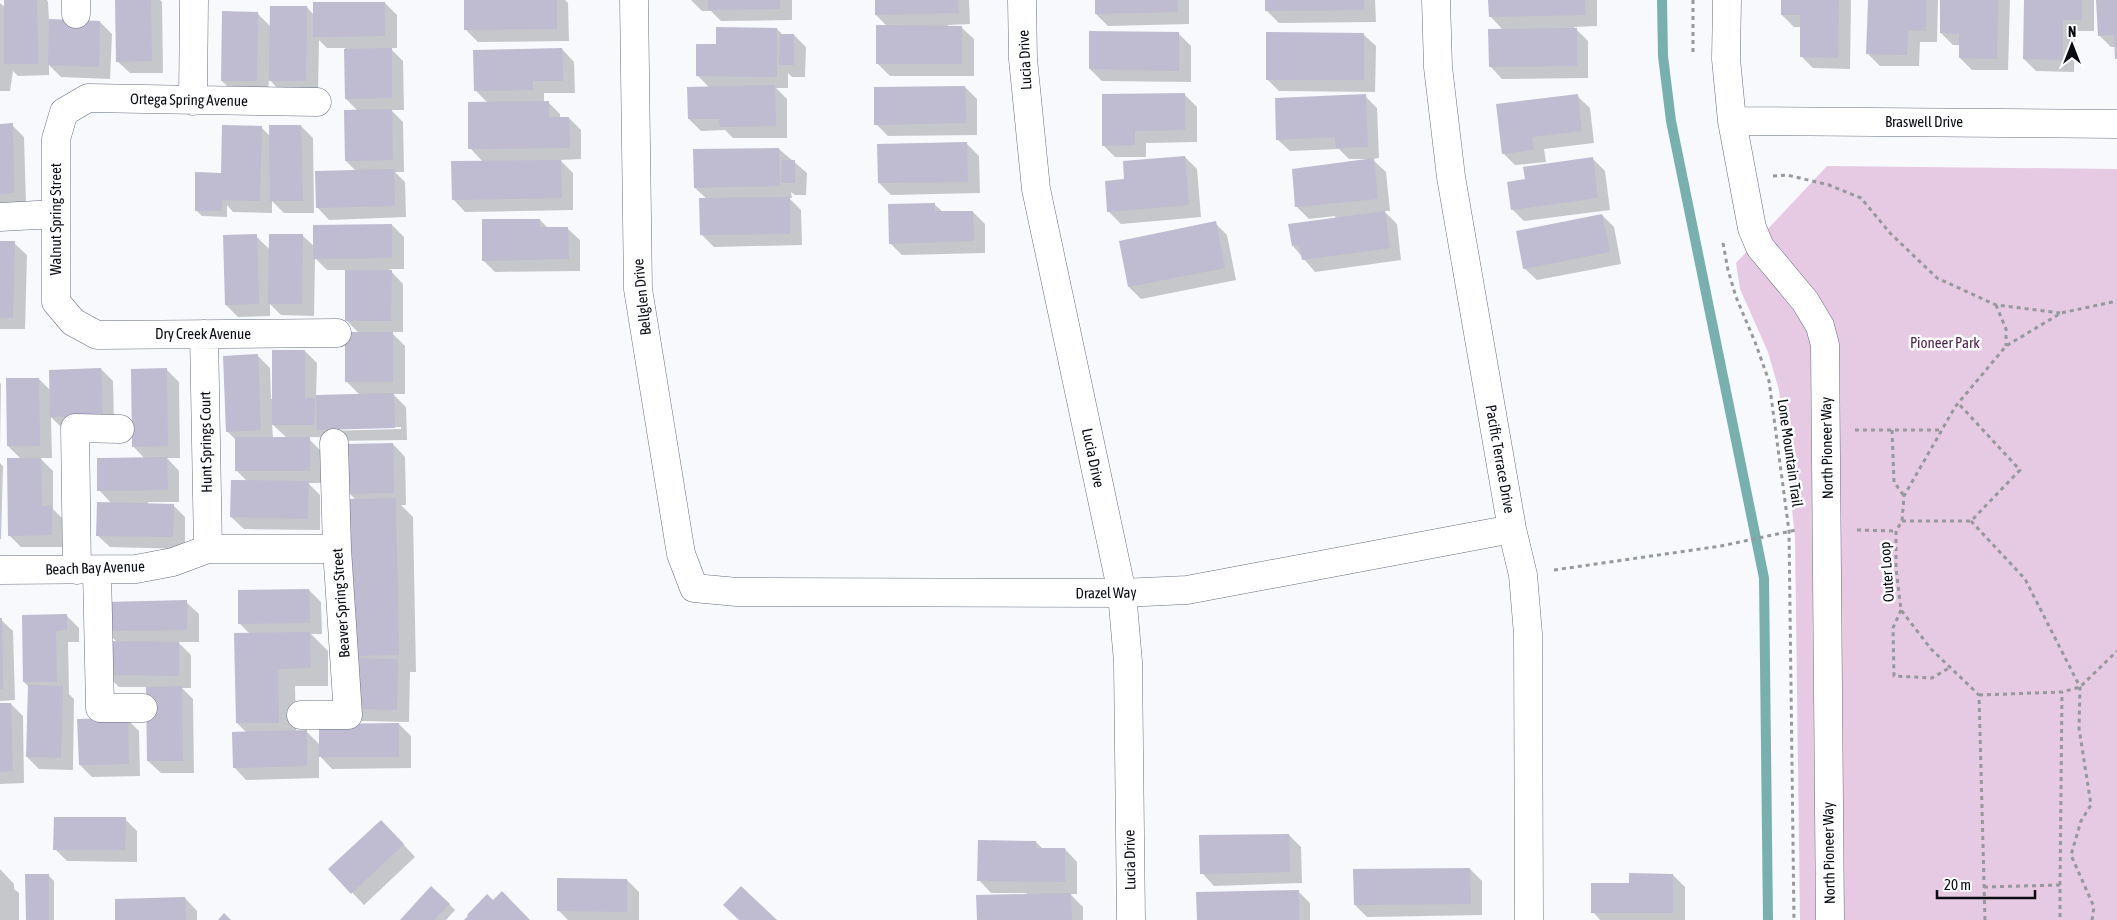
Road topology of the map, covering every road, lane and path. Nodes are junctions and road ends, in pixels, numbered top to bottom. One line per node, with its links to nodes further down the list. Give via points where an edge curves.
1 (194, 0): 8 (street)
2 (634, 0): 40 (street, Bellglen Drive, via 638,289 681,554)
3 (1022, 0): 41 (street, Lucia Drive, via 1023,59 1036,189)
4 (1436, 0): 33 (street, Pacific Terrace Drive, via 1438,68 1451,177)
5 (1693, 0): 7 (path)
6 (1727, 0): 11 (street, North Pioneer Way, via 1726,59)
7 (1694, 61)
8 (193, 101): 9 (street, Ortega Spring Avenue); 10 (street, Ortega Spring Avenue, via 88,98)
9 (317, 102)
10 (64, 112): 14 (street, Walnut Spring Street, via 56,139)
11 (1732, 121): 12 (street, Braswell Drive); 13 (street, North Pioneer Way)
12 (2117, 124)
13 (1742, 179): 18 (path, via 1787,175 1829,185 1861,198 1890,233 1938,278); 26 (street, North Pioneer Way, via 1752,228 1760,247 1805,301 1820,326 1825,345)
14 (56, 214): 15 (street); 20 (street, Walnut Spring Street, via 56,302)
15 (0, 217)
16 (1722, 235): 54 (path, Lone Mountain Trail, via 1736,297 1769,381 1790,531)
17 (2117, 301): 19 (path, Outer Loop)
18 (1996, 305): 19 (path); 23 (path, via 2006,329)
19 (2060, 313): 23 (path, Outer Loop)
20 (73, 322): 22 (street, Dry Creek Avenue, via 97,334)
21 (337, 333): 22 (street, Dry Creek Avenue)
22 (204, 334): 35 (street, Hunt Springs Court)
23 (2006, 346): 24 (path, Outer Loop)
24 (1958, 403): 28 (path, Outer Loop); 32 (path, via 2020,470)
25 (120, 429): 38 (street, via 75,428)
26 (1827, 430): 27 (path); 55 (street, North Pioneer Way)
27 (1892, 430): 28 (path); 30 (path, via 1894,482)
28 (1940, 430): 30 (path, Outer Loop)
29 (334, 443): 36 (street, Beaver Spring Street)
30 (1904, 496): 31 (path, Outer Loop)
31 (1902, 521): 32 (path); 42 (path, Outer Loop, via 1896,531)
32 (1972, 521): 45 (path, via 2025,579)
33 (1512, 529): 39 (street, Pacific Terrace Drive); 41 (street, Drazel Way, via 1187,590)
34 (1780, 534): 39 (path, via 1721,546)
35 (208, 549): 36 (street, Beach Bay Avenue); 38 (street, Beach Bay Avenue, via 173,562 136,569)
36 (338, 549): 49 (street, Beaver Spring Street, via 348,715)
37 (0, 570): 38 (street, Beach Bay Avenue)
38 (87, 570): 48 (street, via 100,708)
39 (1523, 575): 53 (street, Pacific Terrace Drive, via 1528,634)
40 (694, 588): 41 (street, Drazel Way, via 737,592)
41 (1122, 594): 52 (street, Lucia Drive, via 1128,662)
42 (1901, 610): 44 (path, Outer Loop); 44 (path, via 1893,628 1894,676 1932,678)
43 (2117, 651): 45 (path)
44 (1949, 668): 47 (path, Outer Loop)
45 (2080, 687): 46 (path); 58 (path, via 2079,728 2091,805 2081,821 2071,855 2094,907)
46 (2062, 692): 47 (path); 50 (path)
47 (1979, 695): 51 (path)
48 (143, 708)
49 (301, 715)
50 (2060, 885): 51 (path); 57 (path)
51 (1984, 887): 56 (path)
52 (1131, 920)
53 (1529, 920)
54 (1794, 920)
55 (1830, 920)
56 (1985, 920)
57 (2060, 920)
58 (2092, 920)

